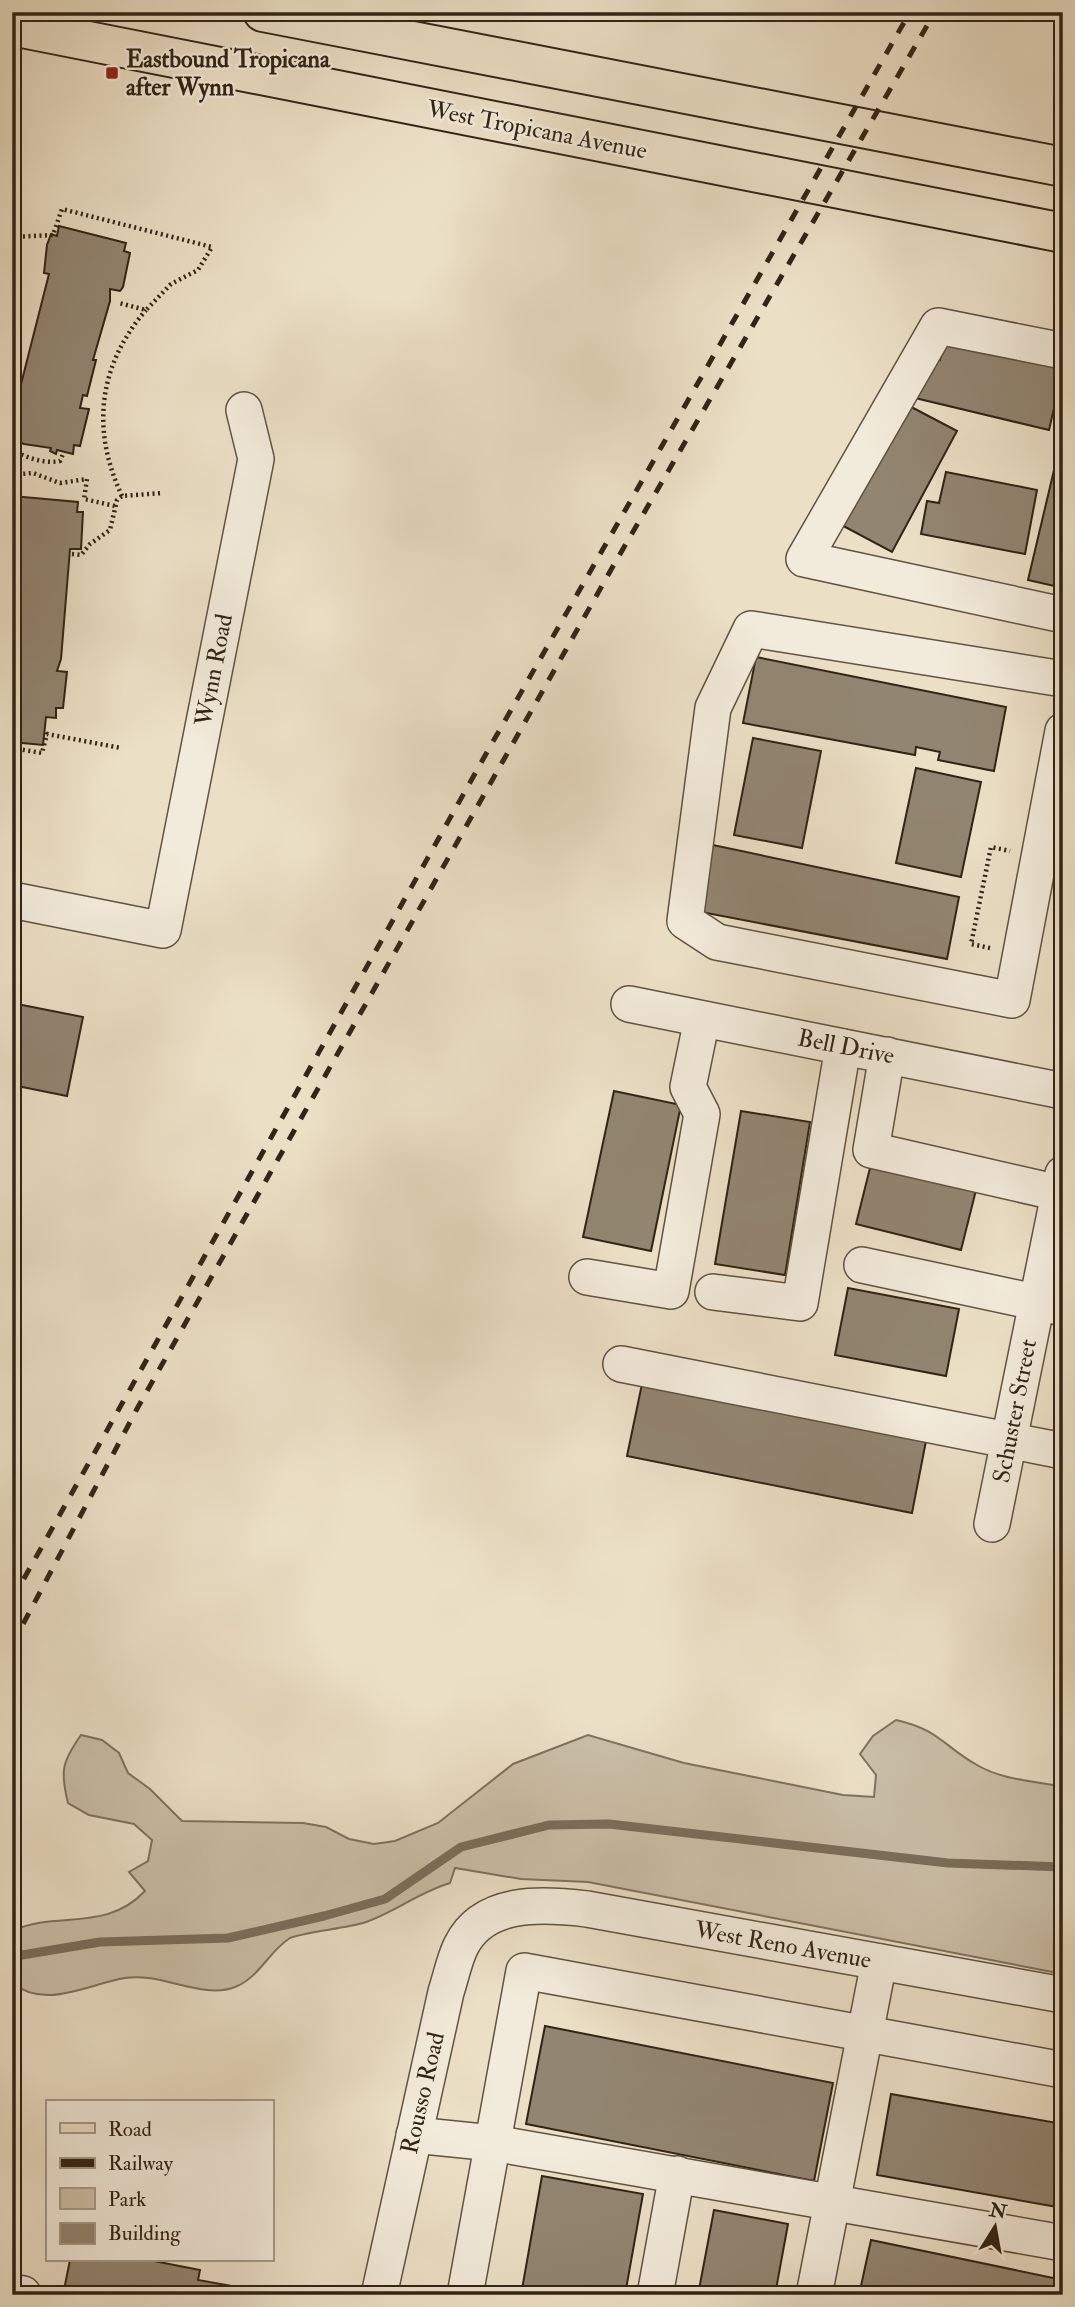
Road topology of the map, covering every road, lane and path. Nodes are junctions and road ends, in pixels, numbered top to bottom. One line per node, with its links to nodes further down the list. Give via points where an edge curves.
1 (263, 12): 3 (main road)
2 (12, 26): 4 (main road, West Tropicana Avenue)
3 (1063, 167)
4 (1063, 233)
5 (12, 237): 7 (path, via 53,235 62,209 212,247 198,270 171,284)
6 (120, 303): 7 (path)
7 (146, 310): 16 (path, via 125,334 106,386 103,416 108,466)
8 (1063, 351): 19 (street, via 938,327 804,559)
9 (244, 410): 24 (street, Wynn Road, via 256,458 163,930)
10 (12, 449): 11 (path, via 53,462 60,461)
11 (63, 454)
12 (12, 468): 13 (path)
13 (21, 474): 14 (path); 17 (path, via 33,473 60,483 87,479 84,499)
14 (12, 485)
15 (162, 493): 16 (path)
16 (122, 496): 17 (path)
17 (116, 506): 18 (path, via 110,530 81,555)
18 (72, 554)
19 (1063, 615)
20 (1063, 678): 21 (street, via 751,629 713,708 685,921 717,942 1013,1000)
21 (1063, 732)
22 (12, 748): 23 (path, via 42,753 47,734)
23 (121, 748)
24 (12, 900)
25 (629, 1004): 26 (street, Bell Drive)
26 (702, 1019): 27 (street, Bell Drive); 32 (street, via 688,1087 702,1114 671,1291)
27 (843, 1047): 28 (street, Bell Drive); 33 (street, via 800,1303)
28 (887, 1055): 29 (street, Bell Drive); 30 (street, via 871,1150)
29 (1063, 1091)
30 (1062, 1181): 34 (street, Schuster Street)
31 (862, 1265): 34 (street)
32 (587, 1278)
33 (713, 1292)
34 (1050, 1306): 36 (street, Schuster Street)
35 (621, 1364): 36 (street)
36 (1009, 1441): 37 (street); 38 (street, Schuster Street)
37 (1063, 1451)
38 (992, 1524)
39 (502, 1911): 40 (street, West Reno Avenue, via 543,1906 587,1909); 44 (street, Rousso Road, via 478,1926 462,1944 446,1992)
40 (879, 1962): 41 (street, West Reno Avenue); 42 (street)
41 (1063, 1996)
42 (865, 2034): 43 (street); 45 (street, via 524,1971); 47 (street)
43 (1063, 2070)
44 (414, 2134): 45 (street); 49 (street, Rousso Road)
45 (493, 2143): 46 (street); 50 (street)
46 (677, 2174): 47 (street); 51 (street)
47 (832, 2202): 48 (street); 52 (street)
48 (1063, 2243)
49 (379, 2295)
50 (465, 2295)
51 (656, 2295)
52 (814, 2295)

